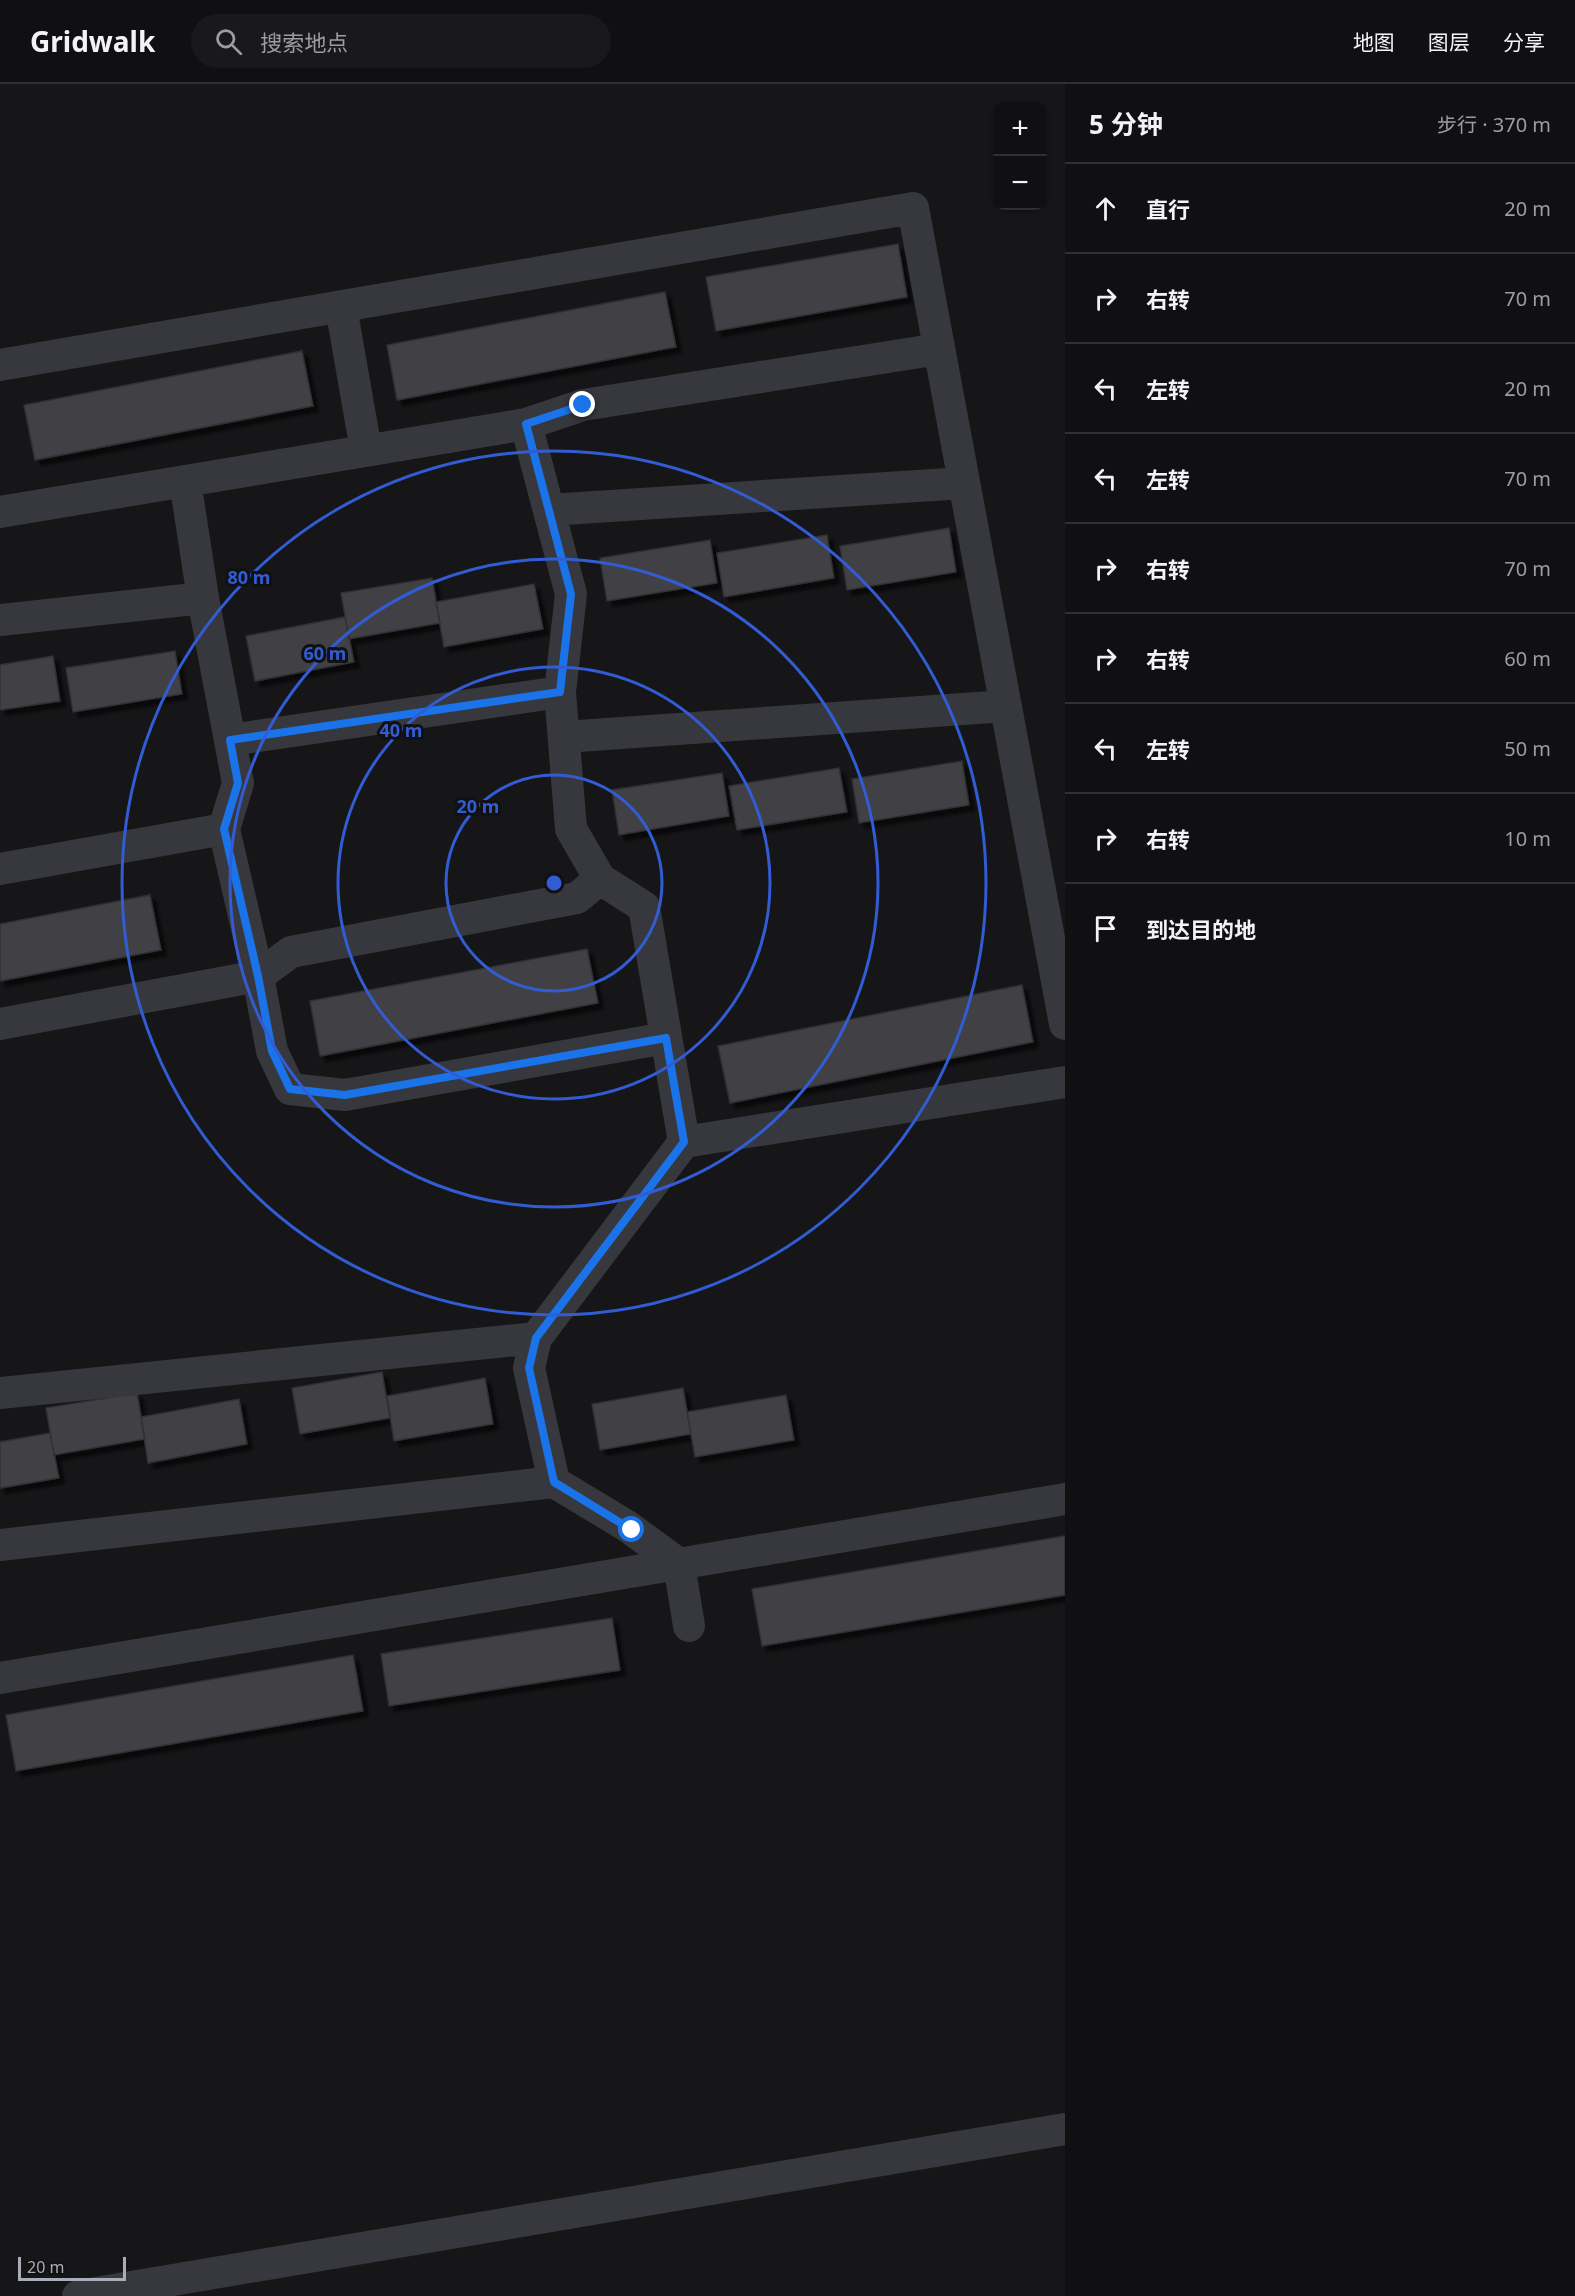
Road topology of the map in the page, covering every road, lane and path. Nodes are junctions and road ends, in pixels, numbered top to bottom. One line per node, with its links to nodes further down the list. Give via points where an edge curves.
1 (341, 307): 2 (street, via 912,208); 3 (street); 5 (street)
2 (939, 349): 4 (street, via 583,405); 7 (street)
3 (0, 365)
4 (526, 424): 5 (street); 8 (street)
5 (366, 450): 6 (street)
6 (185, 481): 9 (street); 10 (street)
7 (964, 483): 8 (street); 13 (street)
8 (549, 510): 12 (street, via 571,594)
9 (0, 512)
10 (203, 598): 11 (street); 15 (street)
11 (0, 620)
12 (560, 692): 14 (street); 15 (street)
13 (1006, 706): 14 (street); 21 (street)
14 (564, 737): 18 (street, via 571,829)
15 (230, 740): 16 (street, via 238,783)
16 (224, 829): 17 (street); 19 (street)
17 (0, 870)
18 (600, 879): 19 (street, via 577,898 291,952); 22 (street, via 644,907)
19 (258, 976): 20 (street); 22 (street, via 272,1051 290,1089 345,1095)
20 (0, 1024)
21 (1065, 1024)
22 (666, 1038): 24 (street)
23 (1065, 1082): 24 (street)
24 (684, 1142): 25 (street)
25 (536, 1338): 26 (street); 27 (street, via 529,1368)
26 (0, 1393)
27 (554, 1482): 29 (street); 30 (street, via 627,1526)
28 (1065, 1499): 30 (street)
29 (0, 1545)
30 (679, 1564): 31 (street); 32 (street)
31 (689, 1626)
32 (0, 1678)
33 (1065, 2129): 34 (street)
34 (78, 2296)

